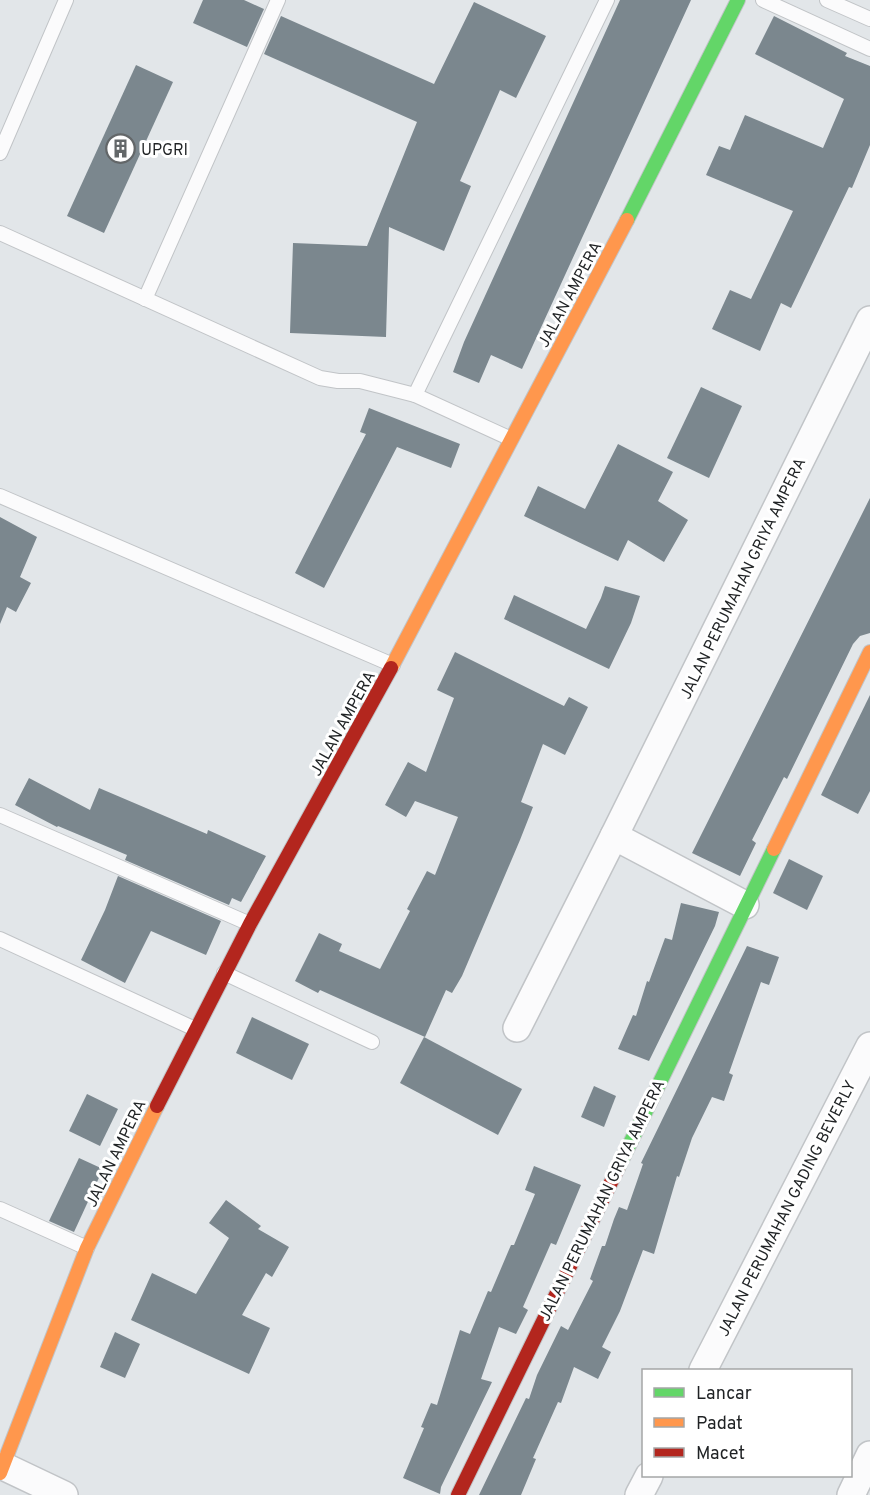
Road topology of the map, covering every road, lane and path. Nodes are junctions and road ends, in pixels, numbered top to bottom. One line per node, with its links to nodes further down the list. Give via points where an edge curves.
1 (66, 0): 10 (lane)
2 (278, 0): 12 (lane)
3 (607, 0): 14 (lane)
4 (738, 0): 15 (street, JALAN AMPERA)
5 (763, 0): 7 (lane)
6 (827, 0): 8 (lane)
7 (789, 5): 9 (lane)
8 (870, 19)
9 (870, 49)
10 (0, 153)
11 (0, 233): 12 (lane)
12 (145, 299): 14 (lane, via 320,378 360,381)
13 (870, 320): 20 (street, JALAN PERUMAHAN GRIYA AMPERA)
14 (415, 395): 15 (lane)
15 (511, 439): 18 (street, JALAN AMPERA)
16 (0, 496): 18 (lane)
17 (870, 652): 21 (street, JALAN PERUMAHAN GRIYA AMPERA)
18 (393, 666): 22 (street, JALAN AMPERA)
19 (0, 815): 22 (lane)
20 (614, 836): 21 (street); 25 (street, JALAN PERUMAHAN GRIYA AMPERA)
21 (745, 905): 36 (street, JALAN PERUMAHAN GRIYA AMPERA)
22 (250, 924): 24 (street, JALAN AMPERA)
23 (0, 939): 26 (lane)
24 (224, 973): 26 (street, JALAN AMPERA); 27 (lane)
25 (517, 1028)
26 (195, 1029): 30 (street, JALAN AMPERA)
27 (372, 1042)
28 (870, 1046): 31 (street, JALAN PERUMAHAN GADING BEVERLY)
29 (0, 1209): 30 (lane)
30 (87, 1248): 33 (street, JALAN AMPERA)
31 (704, 1369)
32 (870, 1455): 38 (street)
33 (1, 1468): 35 (street)
34 (648, 1477): 37 (street)
35 (64, 1495)
36 (458, 1495)
37 (639, 1495)
38 (851, 1495)

